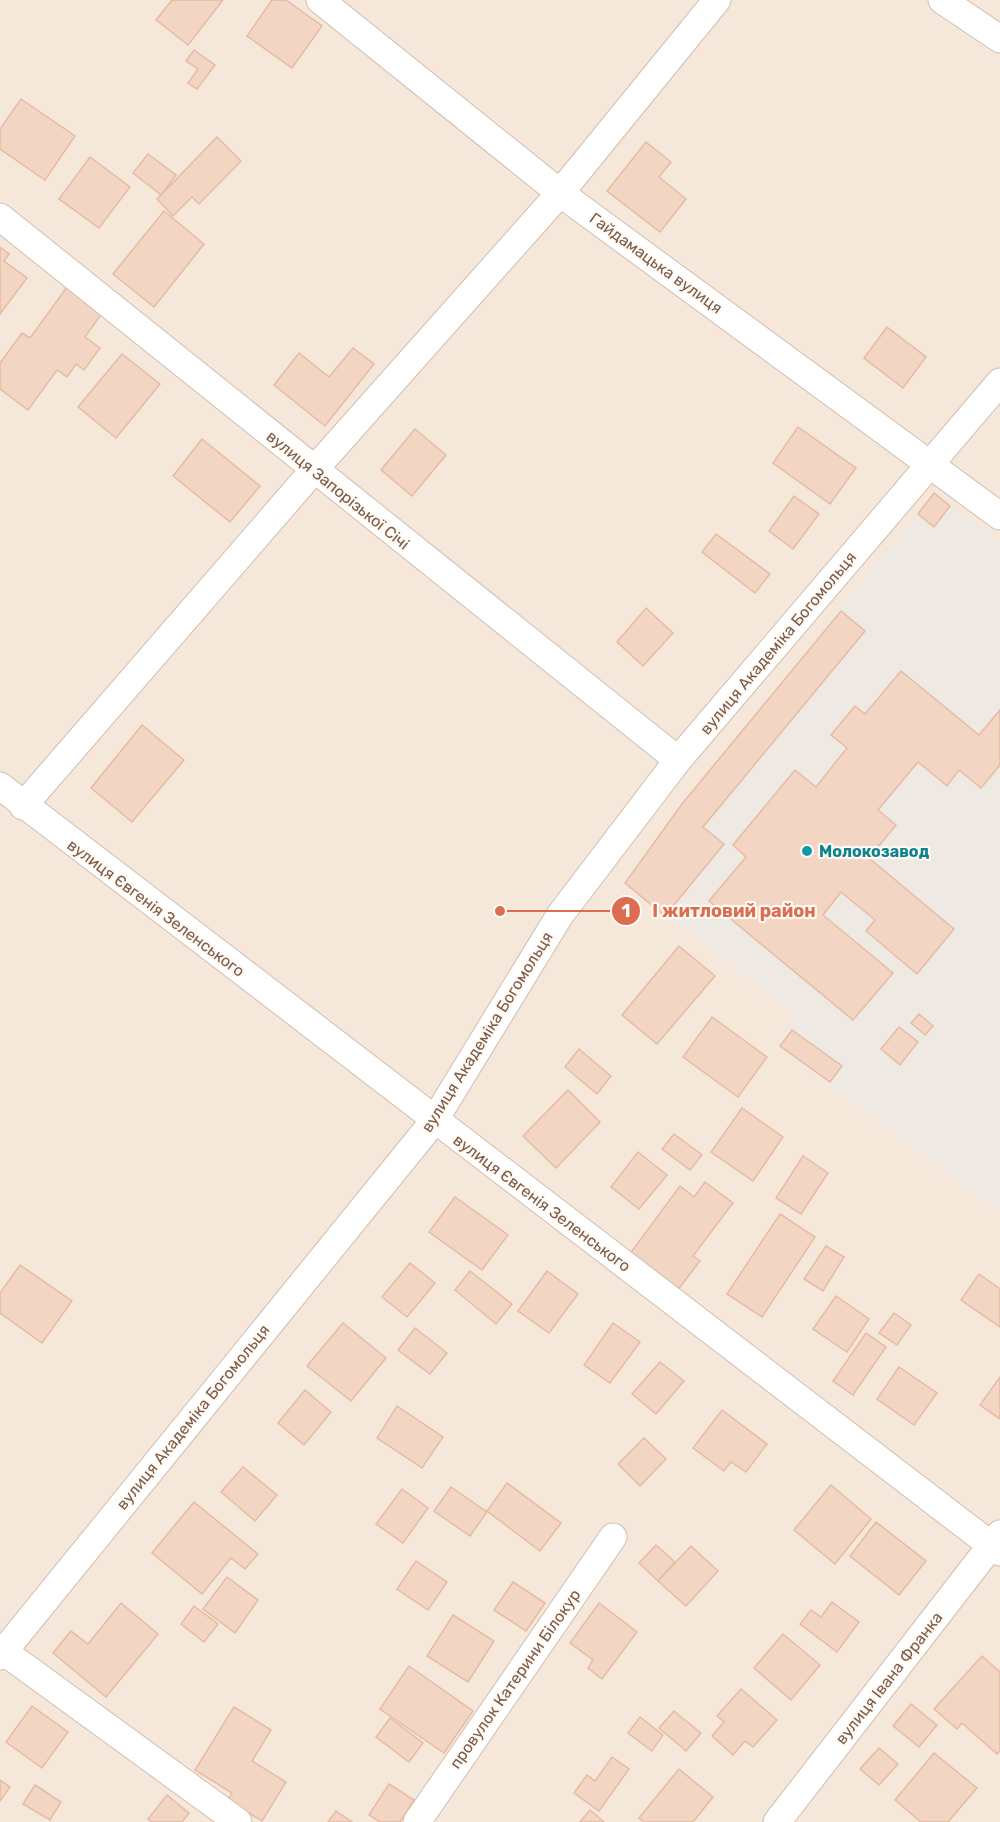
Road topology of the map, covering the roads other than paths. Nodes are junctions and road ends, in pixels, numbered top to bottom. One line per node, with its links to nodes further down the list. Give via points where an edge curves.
1 (320, 0): 5 (street, Гайдамацька вулиця)
2 (717, 0): 5 (street)
3 (942, 0): 4 (street)
4 (1000, 39)
5 (560, 193): 8 (street, Гайдамацька вулиця); 9 (street)
6 (0, 217): 9 (street, вулиця Запорізької Січі)
7 (1000, 382): 8 (street, вулиця Академіка Богомольця)
8 (930, 465): 10 (street, Гайдамацька вулиця); 11 (street, вулиця Академіка Богомольця)
9 (313, 471): 11 (street, вулиця Запорізької Січі); 13 (street)
10 (1000, 516)
11 (678, 760): 14 (street, вулиця Академіка Богомольця, via 560,915)
12 (0, 786): 13 (street, вулиця Євгенія Зеленського)
13 (23, 806): 14 (street, вулиця Євгенія Зеленського)
14 (434, 1121): 16 (street, вулиця Євгенія Зеленського); 17 (street, вулиця Академіка Богомольця)
15 (613, 1537): 19 (street, провулок Катерини Білокур)
16 (997, 1544): 20 (street, вулиця Івана Франка)
17 (2, 1653): 18 (street)
18 (238, 1822)
19 (417, 1822)
20 (777, 1822)

